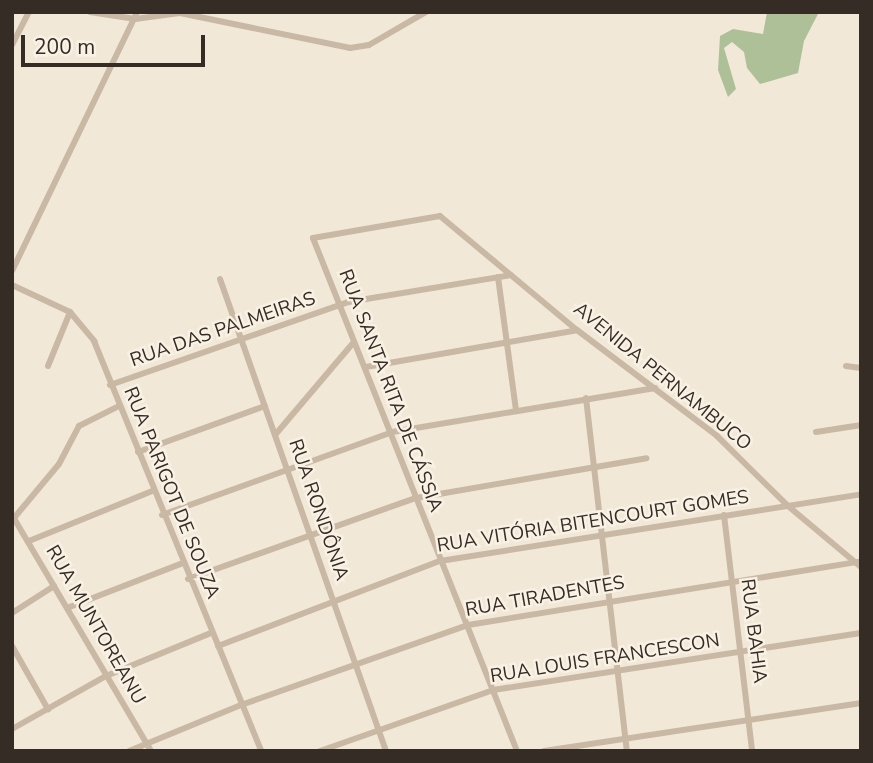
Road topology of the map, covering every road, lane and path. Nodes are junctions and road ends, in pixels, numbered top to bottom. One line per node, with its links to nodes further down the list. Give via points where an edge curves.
1 (29, 12): 6 (street)
2 (90, 12): 5 (street)
3 (426, 12): 4 (street, via 386,37 351,48 180,13)
4 (161, 14): 5 (street)
5 (136, 16): 8 (street)
6 (12, 45)
7 (440, 216): 9 (street, AVENIDA PERNAMBUCO); 13 (street, RUA SANTA RITA DE CÁSSIA, via 313,238)
8 (12, 271)
9 (510, 275): 10 (street, RUA DAS PALMEIRAS); 15 (street, AVENIDA PERNAMBUCO)
10 (498, 277): 13 (street, RUA DAS PALMEIRAS); 17 (street)
11 (220, 279): 16 (street, RUA RONDÔNIA)
12 (12, 285): 14 (street, RUA PARIGOT DE SOUZA)
13 (340, 306): 16 (street, RUA DAS PALMEIRAS); 18 (street, RUA SANTA RITA DE CÁSSIA)
14 (70, 312): 19 (street); 23 (street, RUA PARIGOT DE SOUZA, via 94,341)
15 (577, 330): 17 (street); 24 (street, AVENIDA PERNAMBUCO)
16 (242, 341): 23 (street, RUA DAS PALMEIRAS); 27 (street, RUA RONDÔNIA)
17 (506, 341): 21 (street); 28 (street)
18 (354, 342): 21 (street, RUA SANTA RITA DE CÁSSIA); 32 (street)
19 (48, 366)
20 (846, 366): 22 (street)
21 (366, 367): 30 (street, RUA SANTA RITA DE CÁSSIA)
22 (861, 368)
23 (110, 385): 26 (street, RUA PARIGOT DE SOUZA)
24 (655, 388): 25 (street); 40 (street, AVENIDA PERNAMBUCO, via 717,436)
25 (586, 398): 28 (street); 35 (street)
26 (119, 406): 33 (street, RUA PARIGOT DE SOUZA); 43 (street, via 79,426 60,464)
27 (265, 406): 32 (street, RUA RONDÔNIA); 33 (street)
28 (516, 410): 30 (street)
29 (861, 425): 31 (street)
30 (392, 432): 36 (street); 39 (street, RUA SANTA RITA DE CÁSSIA)
31 (816, 432)
32 (275, 435): 36 (street, RUA RONDÔNIA)
33 (138, 452): 37 (street, RUA PARIGOT DE SOUZA)
34 (646, 458): 35 (street)
35 (594, 466): 39 (street); 45 (street)
36 (287, 470): 41 (street); 44 (street, RUA RONDÔNIA)
37 (152, 491): 41 (street, RUA PARIGOT DE SOUZA); 46 (street)
38 (861, 494): 40 (street, RUA VITÓRIA BITENCOURT GOMES)
39 (416, 498): 44 (street); 47 (street, RUA SANTA RITA DE CÁSSIA)
40 (788, 506): 42 (street, RUA VITÓRIA BITENCOURT GOMES); 48 (street, AVENIDA PERNAMBUCO)
41 (162, 515): 49 (street, RUA PARIGOT DE SOUZA)
42 (724, 515): 45 (street, RUA VITÓRIA BITENCOURT GOMES); 51 (street, RUA BAHIA)
43 (13, 516): 46 (street, RUA MUNTOREANU)
44 (310, 533): 50 (street); 53 (street, RUA RONDÔNIA)
45 (601, 534): 47 (street, RUA VITÓRIA BITENCOURT GOMES); 54 (street)
46 (29, 541): 52 (street, RUA MUNTOREANU)
47 (440, 561): 53 (street, RUA VITÓRIA BITENCOURT GOMES); 57 (street, RUA SANTA RITA DE CÁSSIA)
48 (859, 563): 51 (street, RUA TIRADENTES)
49 (183, 564): 50 (street, RUA PARIGOT DE SOUZA); 55 (street)
50 (188, 579): 58 (street, RUA PARIGOT DE SOUZA)
51 (731, 583): 54 (street, RUA TIRADENTES); 63 (street, RUA BAHIA)
52 (54, 586): 55 (street, RUA MUNTOREANU); 56 (street)
53 (333, 601): 62 (street, RUA VITÓRIA BITENCOURT GOMES); 64 (street, RUA RONDÔNIA)
54 (608, 602): 57 (street, RUA TIRADENTES); 65 (street)
55 (67, 608): 66 (street, RUA MUNTOREANU)
56 (12, 613)
57 (468, 625): 64 (street, RUA TIRADENTES); 67 (street, RUA SANTA RITA DE CÁSSIA)
58 (211, 633): 62 (street, RUA PARIGOT DE SOUZA); 66 (street)
59 (860, 633): 60 (street); 63 (street, RUA LOUIS FRANCESCON)
60 (861, 642)
61 (12, 646): 70 (street)
62 (218, 646): 69 (street, RUA PARIGOT DE SOUZA)
63 (740, 654): 65 (street, RUA LOUIS FRANCESCON); 71 (street, RUA BAHIA)
64 (356, 664): 69 (street, RUA TIRADENTES); 73 (street, RUA RONDÔNIA)
65 (616, 669): 67 (street, RUA LOUIS FRANCESCON); 74 (street)
66 (106, 676): 70 (street); 75 (street, RUA MUNTOREANU)
67 (493, 690): 73 (street, RUA LOUIS FRANCESCON); 81 (street, RUA SANTA RITA DE CÁSSIA)
68 (861, 703): 71 (street)
69 (241, 705): 75 (street, RUA TIRADENTES); 78 (street, RUA PARIGOT DE SOUZA)
70 (48, 709): 72 (street)
71 (748, 721): 74 (street); 84 (street, RUA BAHIA)
72 (12, 729)
73 (379, 732): 79 (street, RUA LOUIS FRANCESCON); 80 (street, RUA RONDÔNIA)
74 (624, 737): 82 (street); 83 (street)
75 (146, 742): 76 (street, RUA TIRADENTES); 77 (street, RUA MUNTOREANU)
76 (129, 751)
77 (151, 751)
78 (261, 751)
79 (320, 751)
80 (386, 751)
81 (517, 751)
82 (544, 751)
83 (627, 751)
84 (752, 751)

